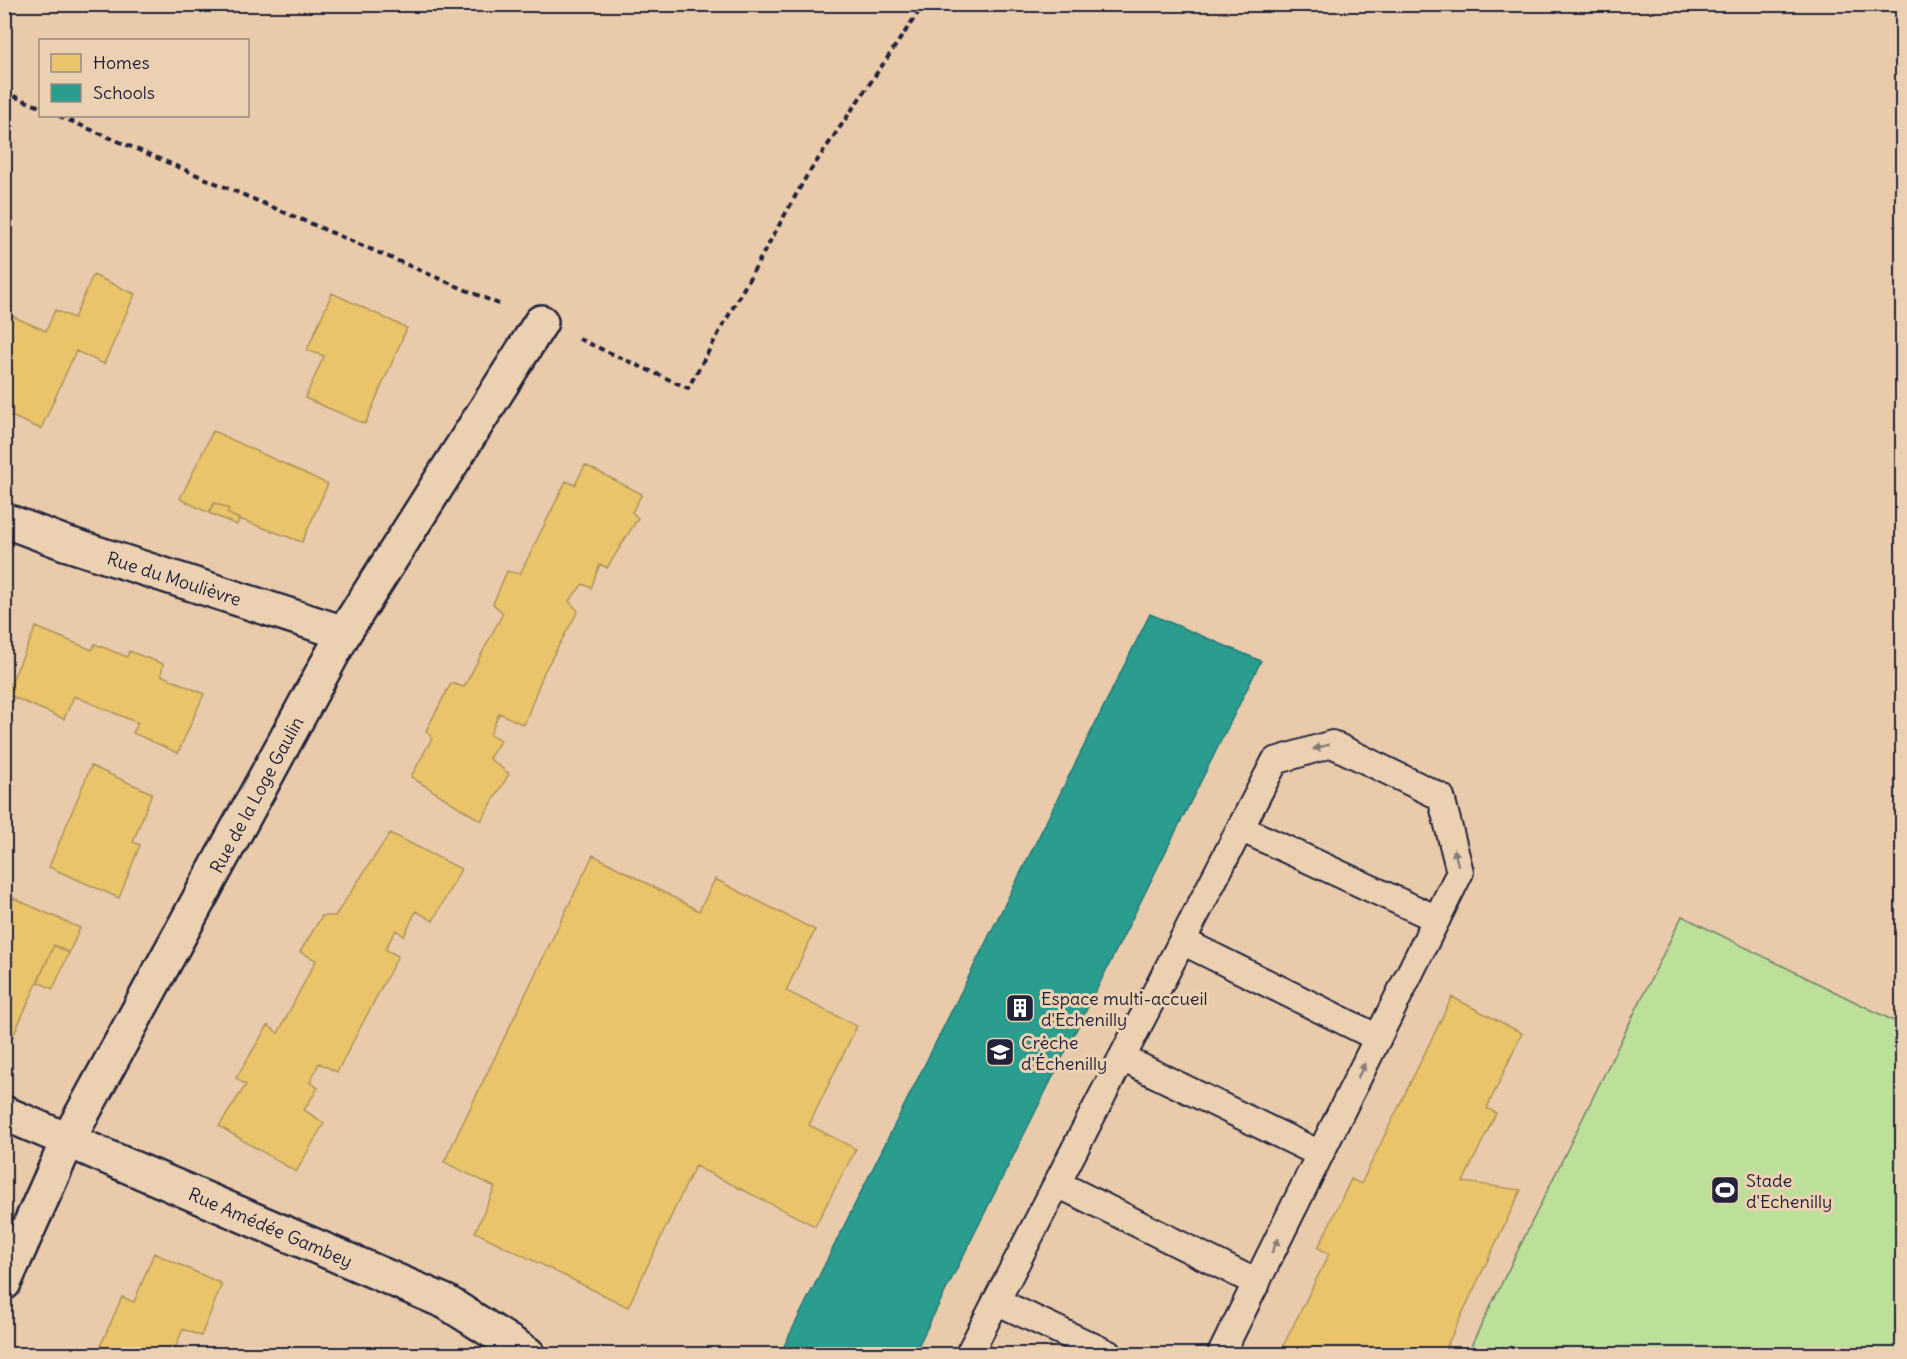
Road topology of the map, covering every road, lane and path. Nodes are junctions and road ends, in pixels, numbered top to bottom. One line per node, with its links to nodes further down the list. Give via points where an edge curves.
1 (924, 4): 5 (path, via 806,177 688,388)
2 (4, 92): 3 (path)
3 (39, 107)
4 (62, 117): 5 (path)
5 (541, 322): 7 (street, Rue de la Loge Gaulin)
6 (4, 520): 7 (street, Rue du Moulièvre)
7 (344, 633): 14 (street, Rue de la Loge Gaulin)
8 (1240, 828): 9 (lane); 9 (lane, one-way to 8, via 1460,872 1441,796 1332,744 1275,761); 10 (lane)
9 (1437, 919): 11 (lane)
10 (1182, 941): 11 (lane); 12 (lane)
11 (1378, 1038): 15 (lane, one-way to 11)
12 (1122, 1058): 15 (lane); 16 (lane)
13 (4, 1113): 14 (street, Rue Amédée Gambey)
14 (68, 1140): 17 (street, Rue de la Loge Gaulin); 20 (street, Rue Amédée Gambey, via 446,1302)
15 (1320, 1154): 18 (lane, one-way to 15)
16 (1058, 1184): 18 (lane); 19 (lane)
17 (4, 1283)
18 (1257, 1283): 23 (lane)
19 (996, 1301): 21 (lane); 22 (lane)
20 (528, 1354)
21 (969, 1354)
22 (1109, 1354)
23 (1221, 1354)

